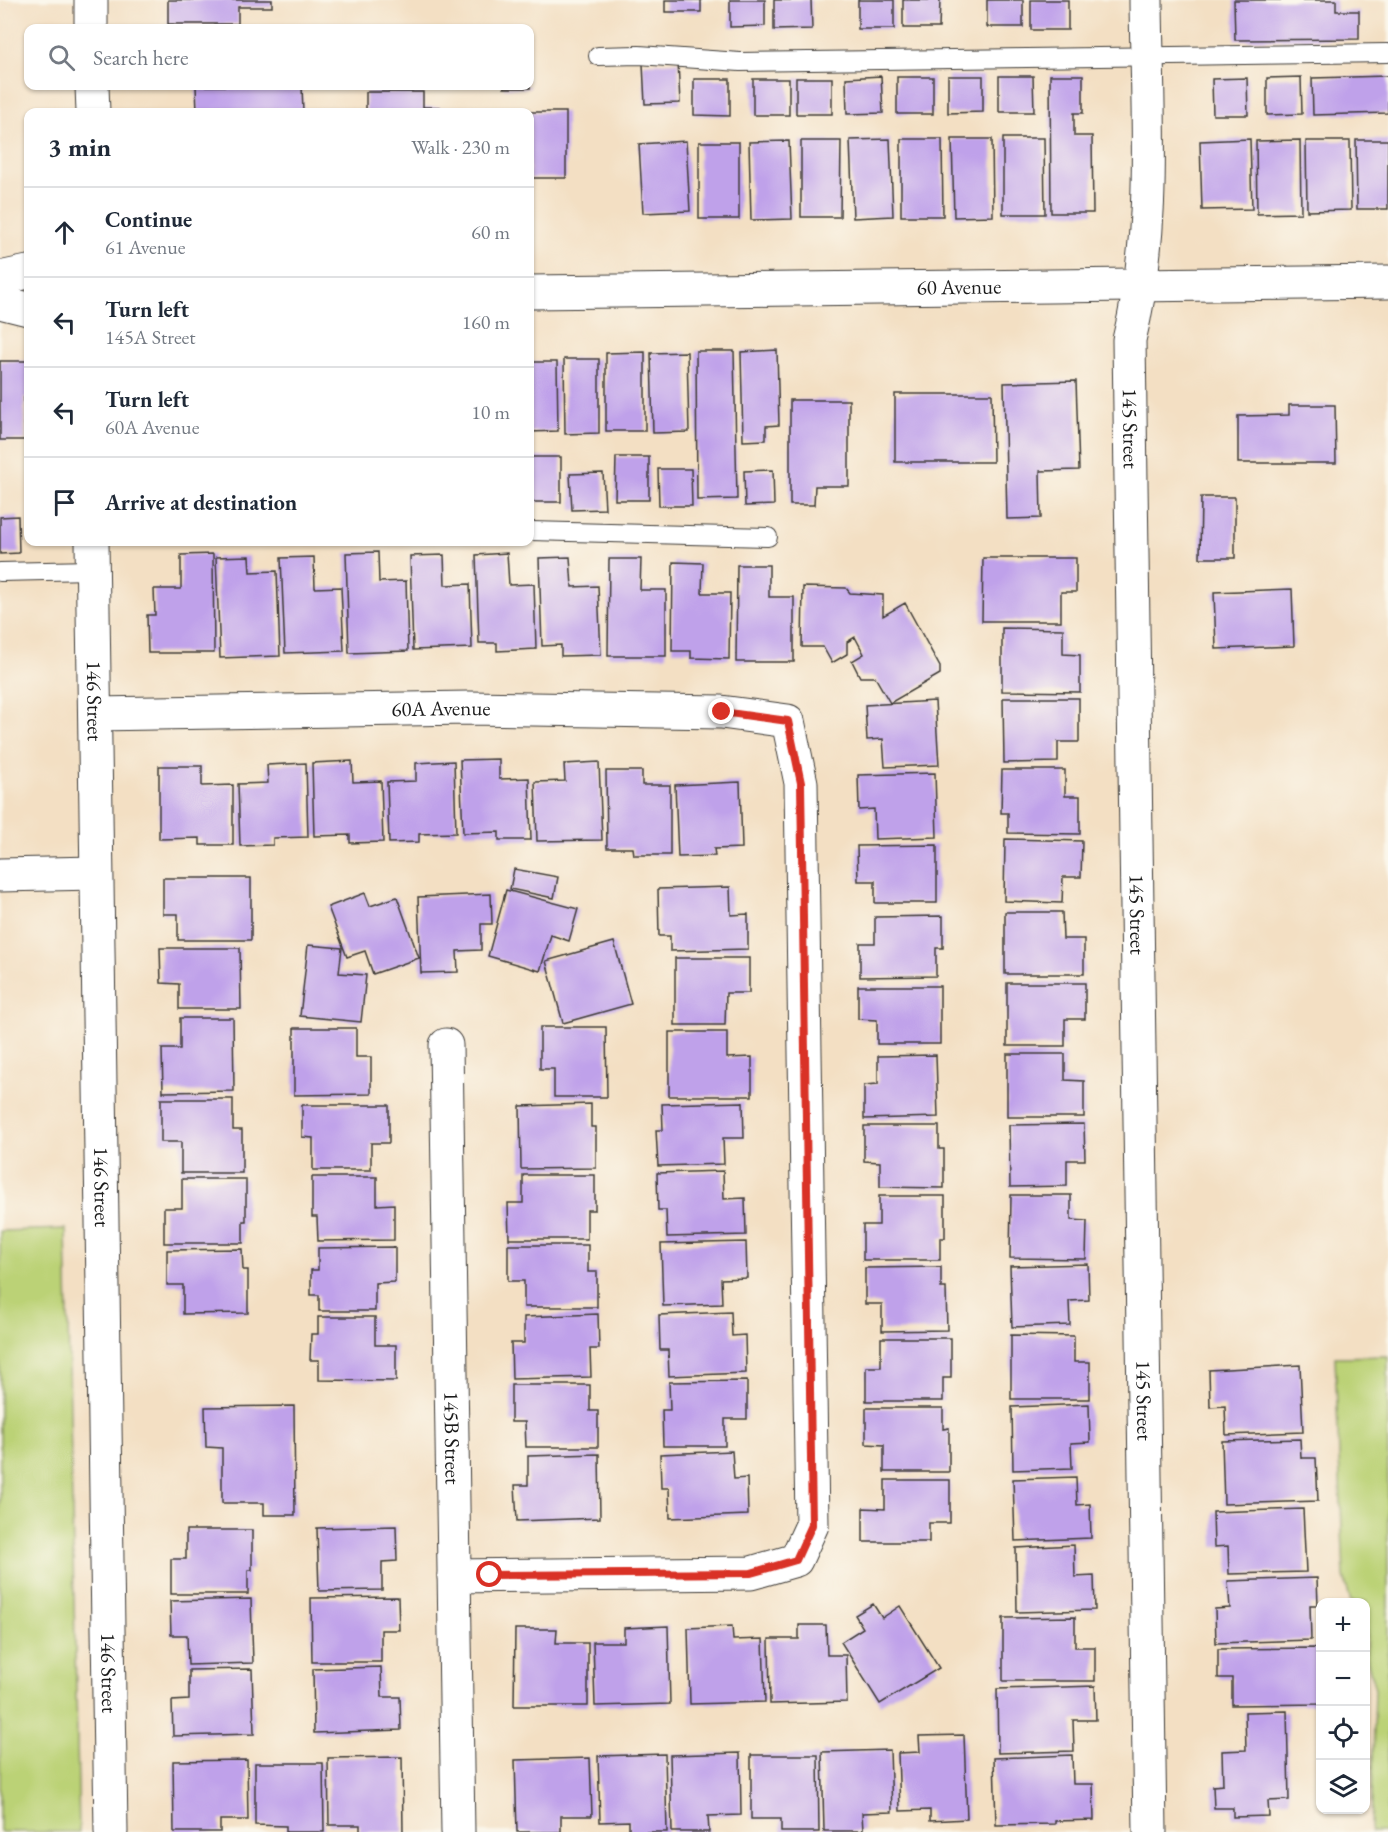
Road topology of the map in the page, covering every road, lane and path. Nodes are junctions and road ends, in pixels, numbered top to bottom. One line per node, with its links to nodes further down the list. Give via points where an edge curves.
1 (91, 0): 3 (street)
2 (1146, 0): 6 (street, 145 Street)
3 (91, 24)
4 (1388, 53): 6 (lane)
5 (598, 56): 6 (lane, via 740,62)
6 (1146, 56): 12 (street, 145 Street, via 1148,213)
7 (92, 90): 8 (street)
8 (93, 108)
9 (24, 273): 10 (street)
10 (0, 278)
11 (1388, 282): 12 (street, 60 Avenue)
12 (1141, 285): 13 (street, 60 Avenue); 27 (street, 145 Street, via 1129,340)
13 (534, 292)
14 (0, 302): 15 (street)
15 (24, 308)
16 (534, 531): 17 (lane)
17 (768, 537)
18 (92, 556): 19 (lane); 20 (street, 146 Street)
19 (0, 572)
20 (95, 714): 21 (street, 146 Street); 24 (street, 60A Avenue, via 469,708 722,712 788,721 801,783 812,1525 796,1560 751,1573)
21 (96, 873): 22 (street); 25 (street, 146 Street)
22 (0, 875)
23 (446, 1045): 24 (street, 145B Street)
24 (454, 1576): 26 (street, 145B Street)
25 (111, 1832)
26 (458, 1832)
27 (1150, 1832)

